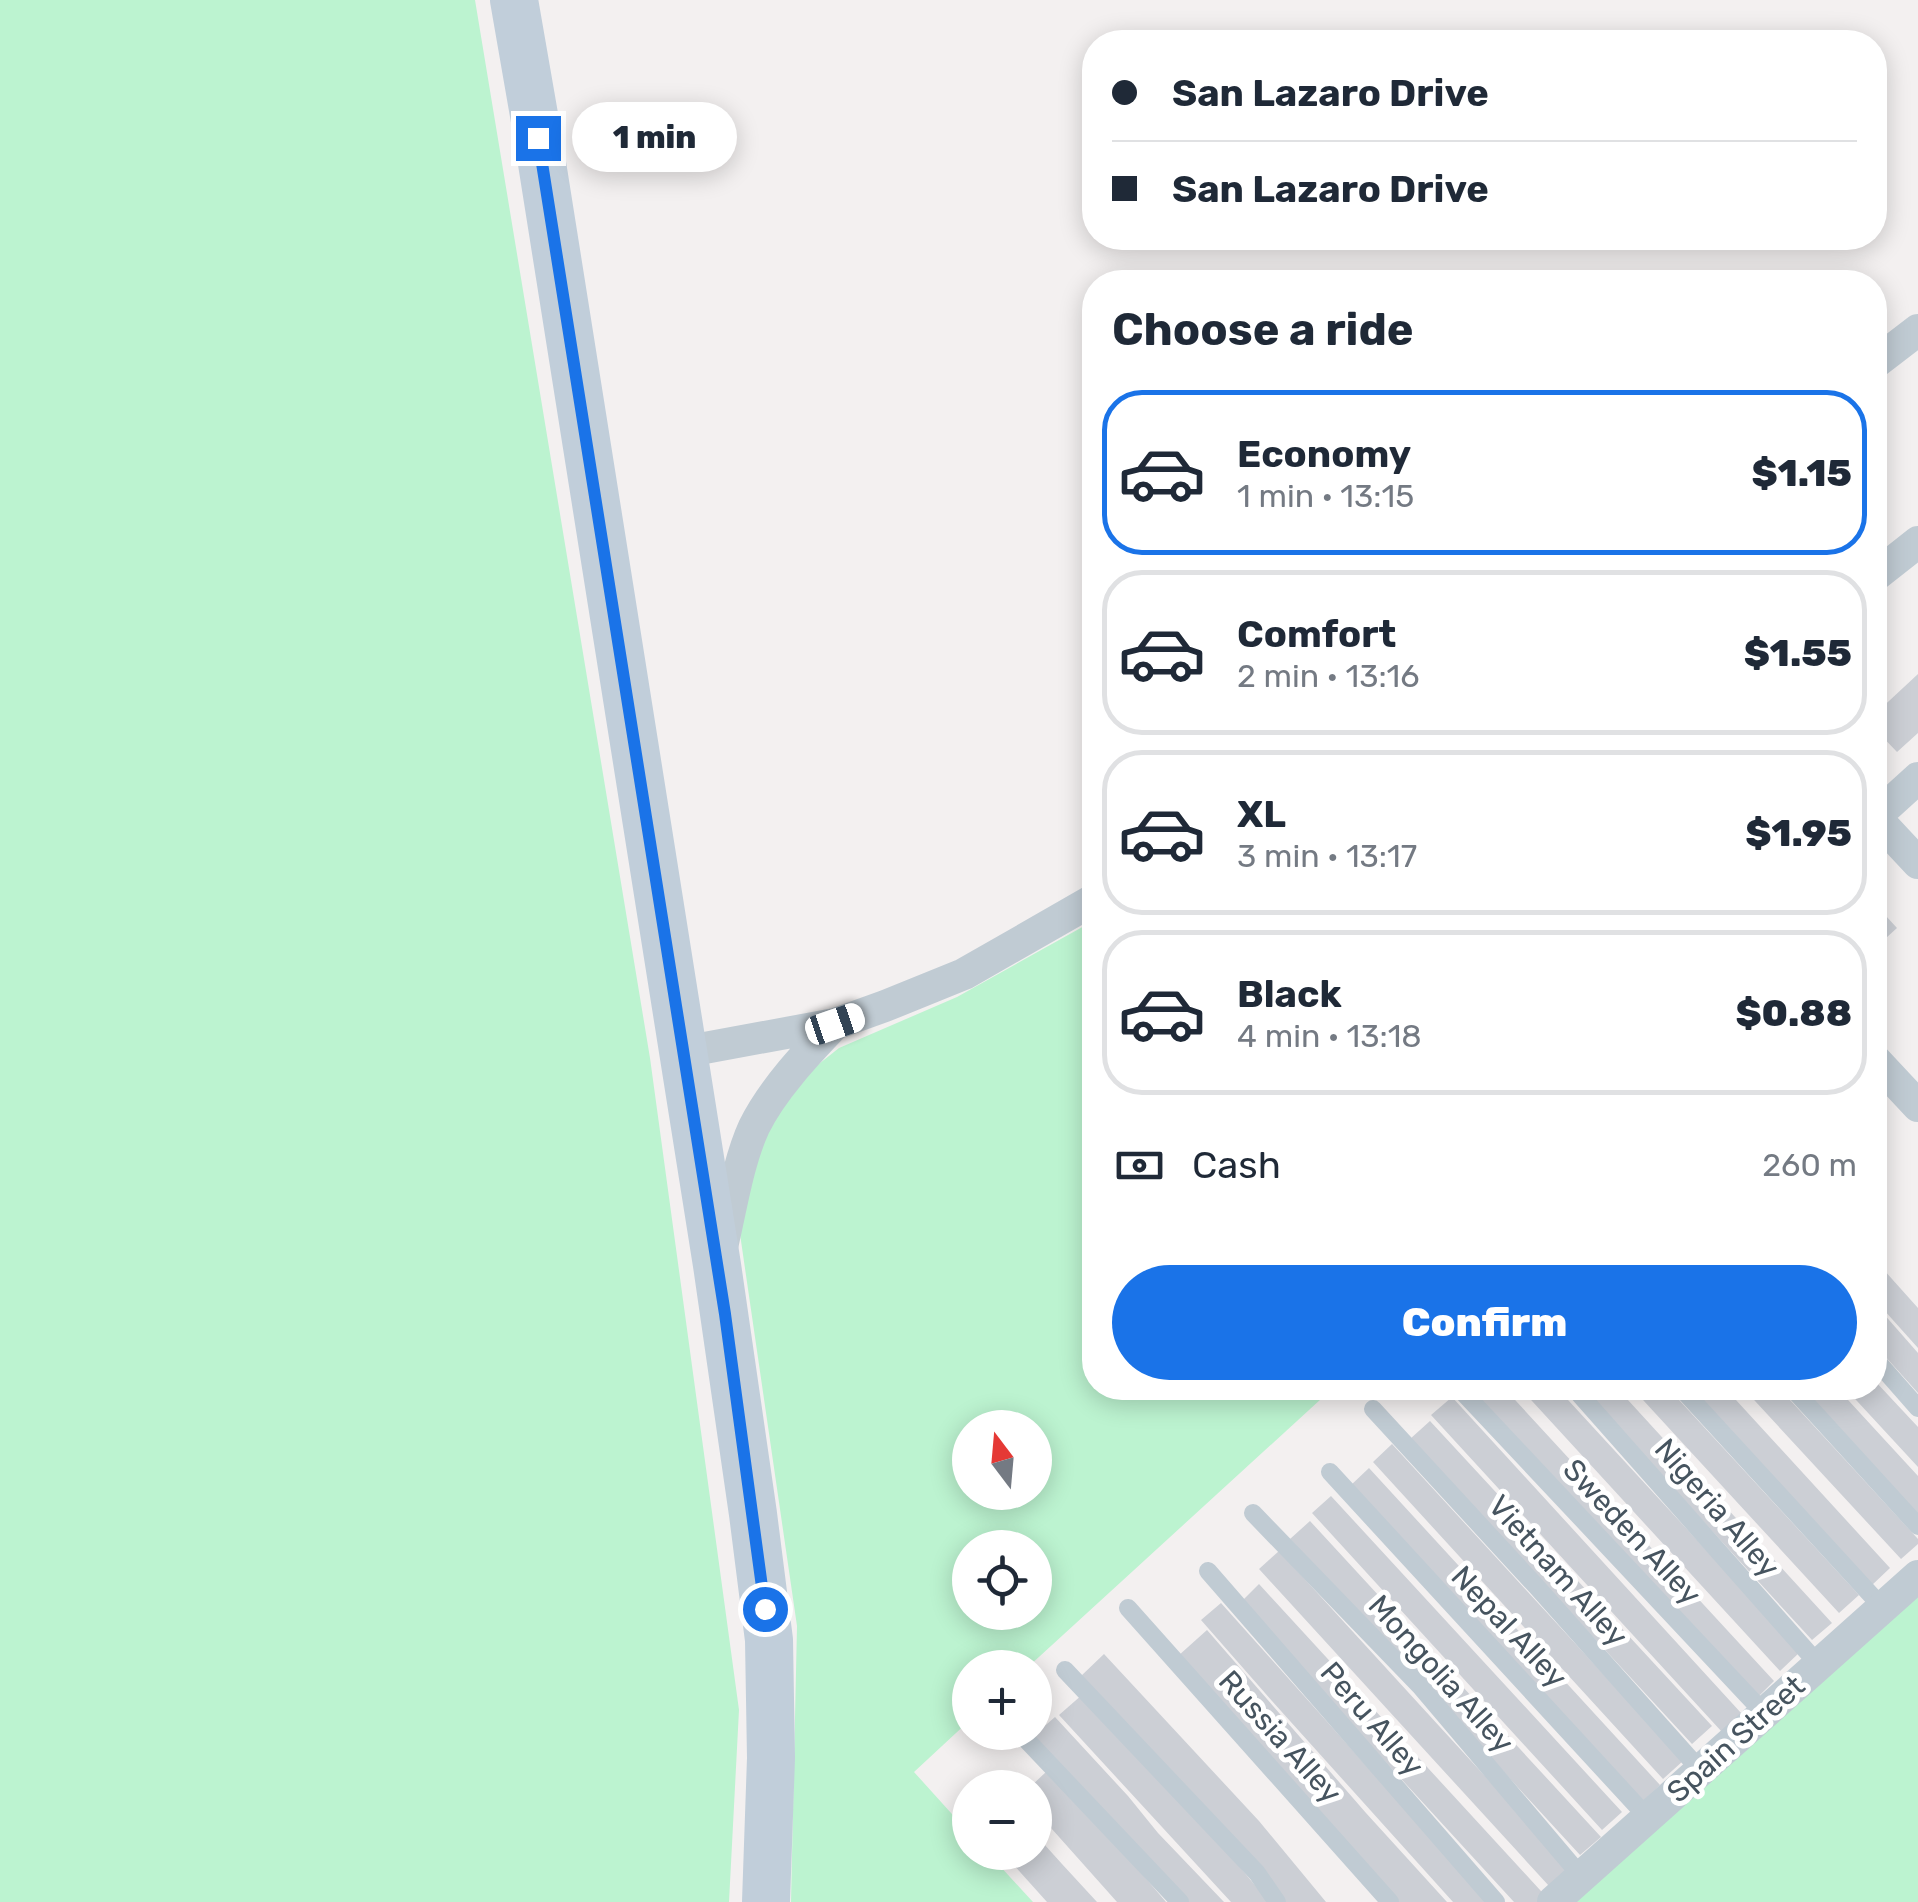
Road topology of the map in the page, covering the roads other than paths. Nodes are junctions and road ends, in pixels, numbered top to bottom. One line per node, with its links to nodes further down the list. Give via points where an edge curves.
1 (514, 0): 12 (street)
2 (1918, 330): 3 (street)
3 (1887, 354)
4 (1918, 542): 5 (street)
5 (1887, 567)
6 (1918, 778): 7 (street)
7 (1887, 806)
8 (1887, 830): 9 (street)
9 (1918, 863)
10 (1082, 907): 11 (street, via 964,974)
11 (835, 1024): 12 (street); 15 (street, via 755,1126)
12 (684, 1052): 15 (street)
13 (1887, 1073): 14 (street)
14 (1918, 1106)
15 (717, 1265): 37 (street, via 769,1640)
16 (1887, 1372): 21 (lane)
17 (1470, 1400): 32 (lane, Sweden Alley)
18 (1585, 1400): 30 (lane, Nigeria Alley)
19 (1691, 1400): 29 (lane)
20 (1803, 1400): 25 (lane)
21 (1918, 1408)
22 (1373, 1409): 34 (lane, Vietnam Alley)
23 (1330, 1472): 35 (lane, Nepal Alley)
24 (1254, 1513): 36 (lane, Mongolia Alley, via 1420,1686)
25 (1918, 1526)
26 (1208, 1571): 41 (lane, Peru Alley)
27 (1918, 1576): 29 (street, Spain Street)
28 (1128, 1608): 40 (lane, Russia Alley)
29 (1882, 1608): 30 (street, Spain Street)
30 (1819, 1665): 32 (street, Spain Street)
31 (1064, 1670): 39 (lane)
32 (1765, 1714): 34 (street, Spain Street)
33 (1036, 1750): 38 (lane)
34 (1700, 1771): 35 (street, Spain Street)
35 (1648, 1818): 36 (street, Spain Street)
36 (1581, 1876): 42 (street, Spain Street)
37 (766, 1902)
38 (1180, 1902)
39 (1277, 1902)
40 (1390, 1902)
41 (1496, 1902)
42 (1553, 1902)

